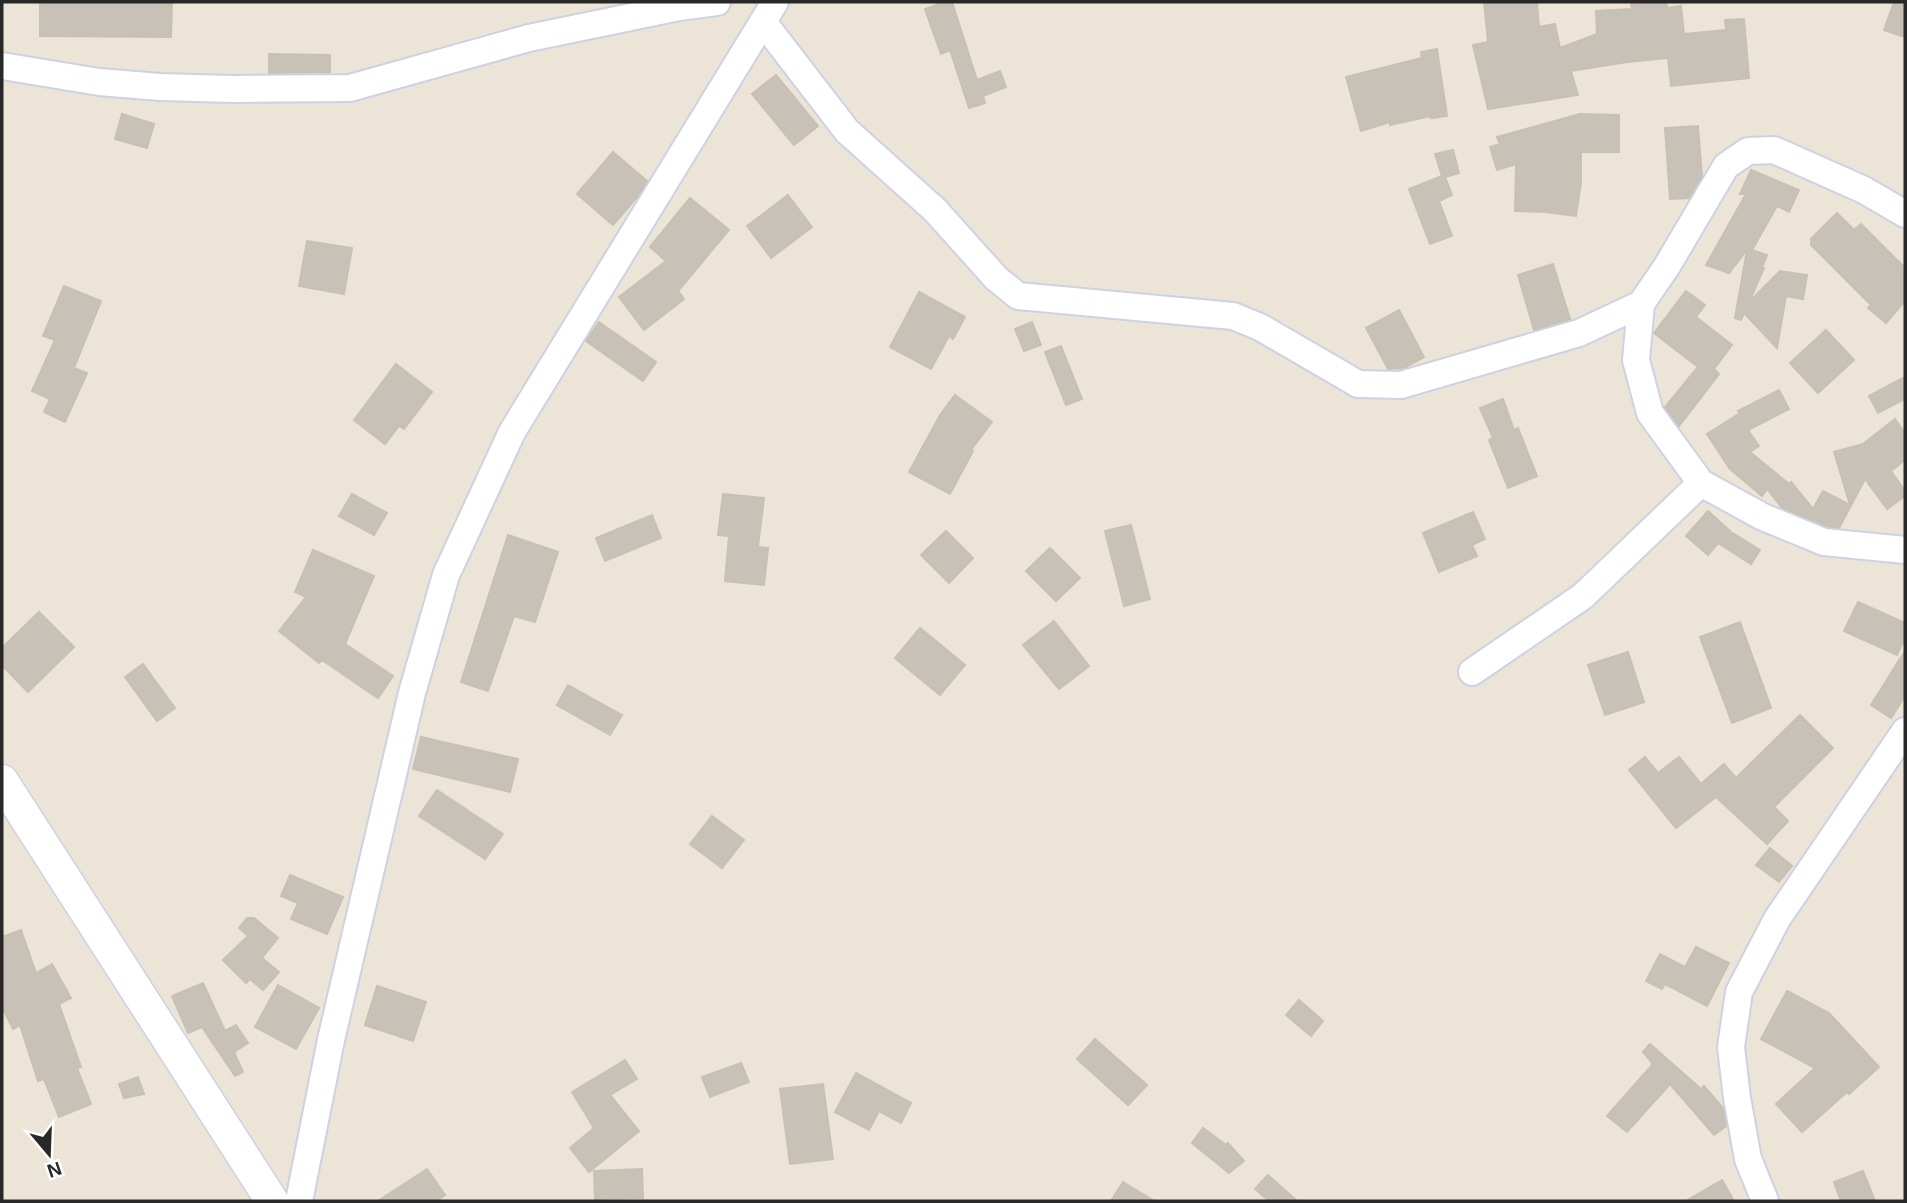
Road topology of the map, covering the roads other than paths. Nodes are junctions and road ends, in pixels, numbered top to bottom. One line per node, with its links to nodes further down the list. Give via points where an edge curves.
1 (717, 2): 3 (street, via 529,38 350,88 160,87)
2 (769, 12): 5 (street, via 847,131 935,210 1018,296 1233,316 1358,384 1378,386 1401,385 1580,332); 12 (street, via 512,432 446,575 403,733 331,1040)
3 (2, 66)
4 (1905, 214): 5 (street, via 1864,190 1774,150 1748,151 1726,166)
5 (1641, 303): 6 (street, via 1636,360 1650,413)
6 (1701, 484): 7 (street, via 1824,542); 8 (street, via 1583,596)
7 (1905, 550)
8 (1472, 672)
9 (1905, 733): 13 (street, via 1777,919 1739,992 1731,1047 1737,1098 1748,1159)
10 (2, 781): 11 (street)
11 (272, 1201)
12 (299, 1201)
13 (1765, 1201)

